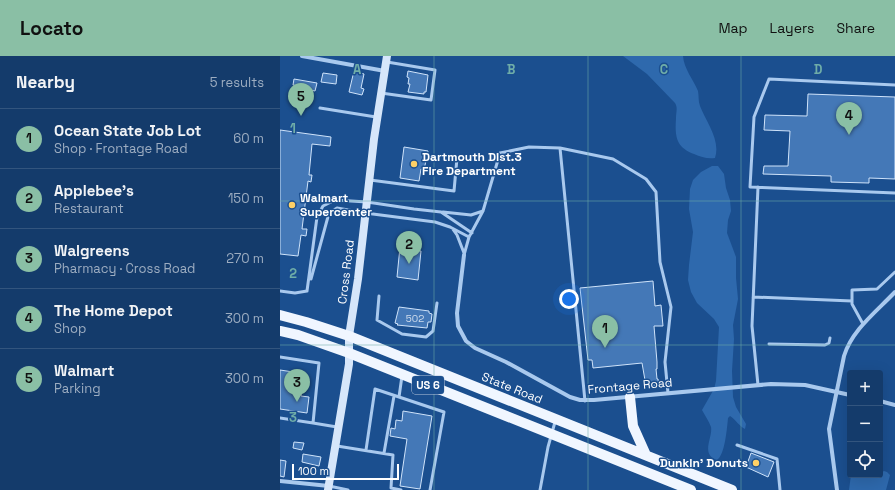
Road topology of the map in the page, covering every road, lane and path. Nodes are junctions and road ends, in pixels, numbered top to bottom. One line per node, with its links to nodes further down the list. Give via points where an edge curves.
1 (302, 56): 3 (street)
2 (387, 59): 3 (street, Cross Road); 5 (lane, via 435,70 431,100)
3 (385, 71): 5 (street, Cross Road)
4 (895, 85): 11 (lane, via 769,79 754,117 750,188)
5 (381, 93): 7 (street, Cross Road)
6 (320, 108): 7 (lane)
7 (378, 117): 10 (street, Cross Road)
8 (560, 148): 15 (lane, via 529,147 500,153); 40 (lane, via 613,159 646,179 656,192 660,262 671,307 665,362); 45 (lane)
9 (458, 158): 10 (lane, via 454,191)
10 (370, 180): 13 (street, Cross Road)
11 (758, 187): 12 (lane); 26 (lane)
12 (895, 193)
13 (367, 202): 14 (lane); 16 (street, Cross Road); 23 (lane, via 335,200 322,206 317,217)
14 (441, 212): 15 (lane, via 471,215); 18 (lane)
15 (483, 212): 18 (lane)
16 (365, 213): 17 (lane, via 435,222); 23 (lane, via 337,208 329,213); 32 (street, Cross Road)
17 (450, 227): 19 (lane); 20 (lane, via 457,235)
18 (472, 233): 19 (lane)
19 (469, 237): 20 (lane)
20 (464, 255): 45 (street, Frontage Road, via 457,313 458,326 466,341 570,397)
21 (895, 272): 27 (lane, via 877,289 852,290)
22 (280, 291): 23 (lane)
23 (307, 291)
24 (895, 292): 30 (street)
25 (379, 296): 28 (lane, via 377,320 402,334 426,336 433,331)
26 (753, 297): 27 (lane); 38 (lane, via 752,326)
27 (852, 301): 30 (lane)
28 (437, 303)
29 (280, 315): 32 (main road, State Road / US 6)
30 (863, 324): 39 (street, via 846,350)
31 (280, 331): 35 (main road, US 6)
32 (349, 336): 35 (street, Cross Road); 49 (main road, State Road / US 6)
33 (830, 338): 34 (lane, via 825,345)
34 (770, 344)
35 (349, 353): 37 (main road, US 6); 51 (street, Cross Road)
36 (280, 357): 50 (lane, via 319,363)
37 (402, 374): 44 (lane); 52 (main road, US 6)
38 (758, 385): 39 (street, Frontage Road, via 805,385); 40 (street, Frontage Road)
39 (836, 391): 41 (street, Frontage Road); 67 (street, via 829,429)
40 (668, 393): 43 (street, Frontage Road)
41 (847, 394)
42 (394, 396): 44 (lane); 55 (lane, via 375,389); 56 (lane)
43 (630, 397): 45 (street, Frontage Road); 57 (main road, via 633,426)
44 (399, 398): 62 (lane, via 444,412)
45 (585, 401)
46 (883, 403): 47 (street)
47 (895, 405)
48 (280, 418): 50 (lane)
49 (556, 420): 52 (lane); 57 (main road, State Road / US 6)
50 (313, 423): 51 (lane)
51 (338, 427): 54 (street, Cross Road)
52 (551, 434): 63 (lane); 64 (main road, US 6)
53 (737, 445): 66 (lane, via 777,459)
54 (335, 446): 55 (lane); 59 (street, Cross Road)
55 (366, 450): 56 (lane)
56 (384, 453): 61 (lane, via 393,455 390,488)
57 (646, 455): 65 (main road, State Road / US 6)
58 (280, 481): 59 (street)
59 (328, 488): 60 (lane)
60 (348, 490)
61 (401, 490)
62 (430, 490)
63 (540, 490)
64 (691, 490)
65 (732, 490)
66 (780, 490)
67 (837, 490)

